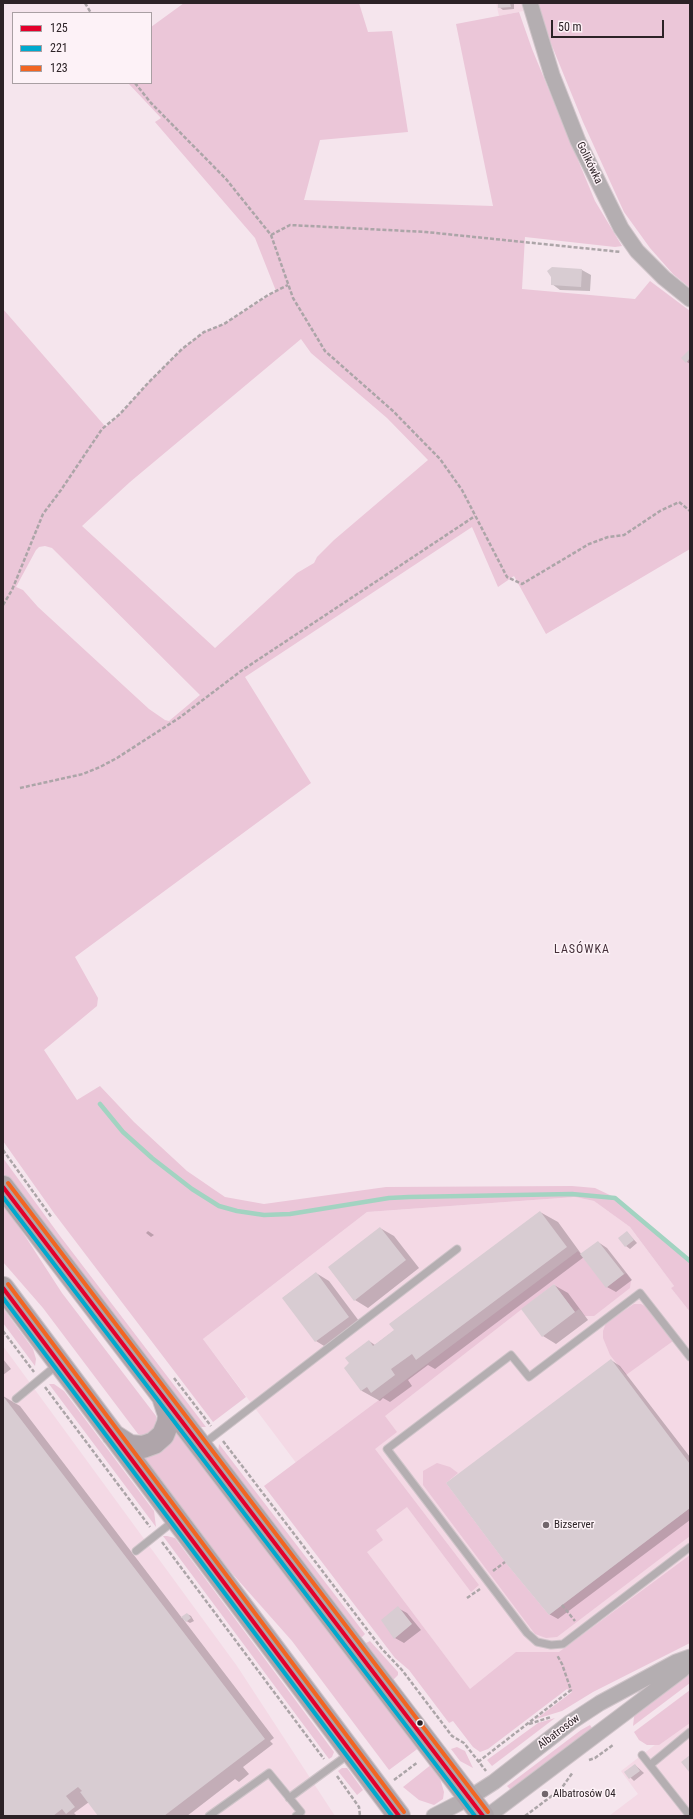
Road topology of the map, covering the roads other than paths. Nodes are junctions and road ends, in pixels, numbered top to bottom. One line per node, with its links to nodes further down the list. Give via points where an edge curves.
1 (530, 3): 2 (street, Golikówka, via 552,75 578,141 621,228 637,251 664,278)
2 (690, 298)
3 (3, 1187): 8 (main road)
4 (457, 1249): 11 (lane)
5 (3, 1288): 7 (main road)
6 (690, 1357): 13 (lane, via 640,1293 529,1377 511,1355 387,1449 526,1633 537,1642 563,1644)
7 (59, 1364): 9 (lane); 10 (main road)
8 (162, 1397): 10 (main road, via 169,1419 163,1435 154,1443 142,1447 130,1446); 11 (main road)
9 (16, 1398)
10 (107, 1428): 12 (main road)
11 (200, 1447): 22 (main road)
12 (176, 1519): 14 (lane); 18 (main road)
13 (690, 1547)
14 (136, 1551)
15 (690, 1657): 22 (street, Albatrosów, via 582,1714 494,1782)
16 (690, 1662): 28 (street)
17 (690, 1732): 20 (lane)
18 (351, 1752): 21 (lane); 25 (main road)
19 (642, 1755): 20 (lane)
20 (650, 1765): 29 (lane)
21 (289, 1798): 23 (lane, via 269,1773); 24 (lane, via 301,1812)
22 (469, 1798): 26 (street, Albatrosów); 27 (main road)
23 (214, 1815)
24 (296, 1816)
25 (399, 1816)
26 (434, 1816)
27 (483, 1816)
28 (488, 1816)
29 (690, 1816)

